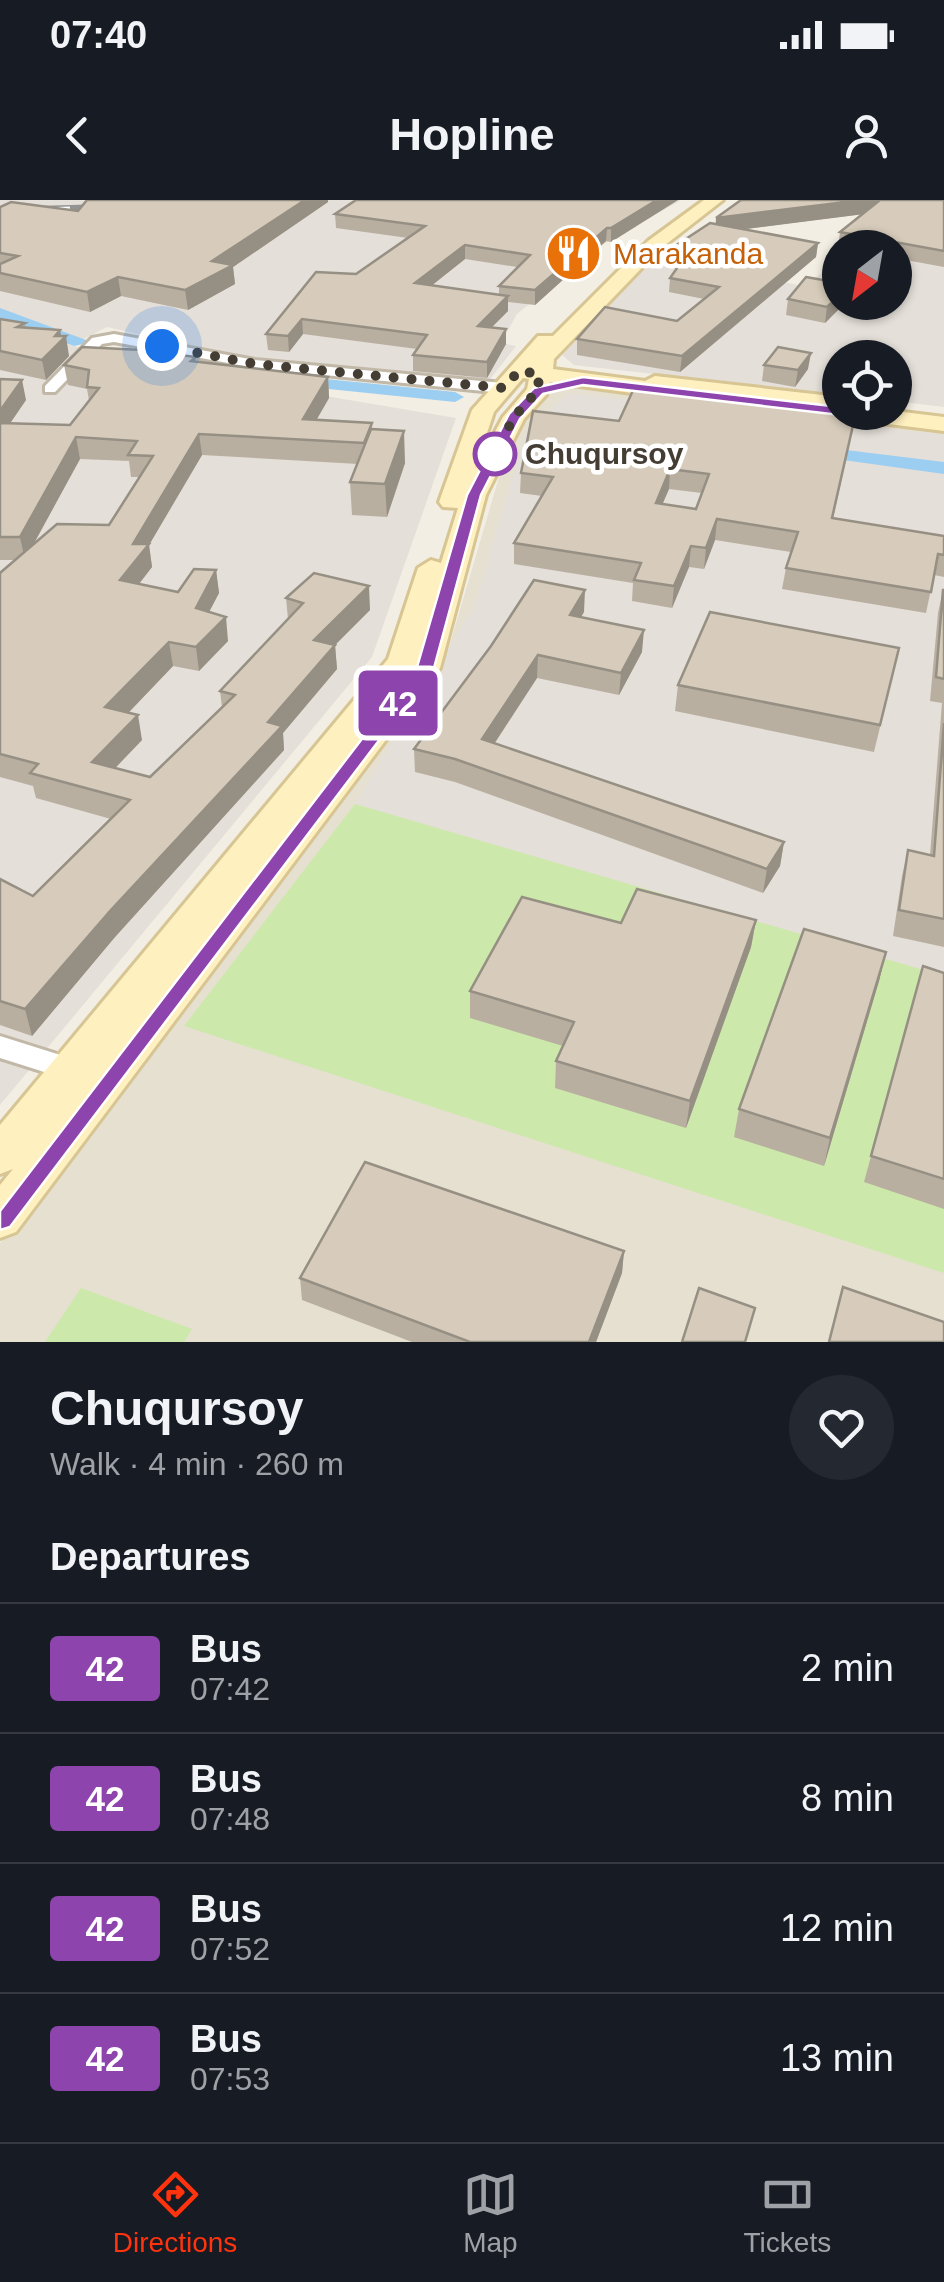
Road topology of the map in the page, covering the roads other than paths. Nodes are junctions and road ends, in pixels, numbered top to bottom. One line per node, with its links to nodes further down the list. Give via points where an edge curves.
1 (700, 200): 4 (main road, via 638,244)
2 (715, 200): 4 (main road, via 654,244)
3 (50, 388): 4 (street, via 97,341 114,338 255,364)
4 (518, 388): 5 (main road, via 583,381); 6 (main road); 12 (main road, via 402,662); 13 (main road, via 474,495 425,668)
5 (822, 406)
6 (822, 407)
7 (912, 412): 8 (main road)
8 (944, 416)
9 (912, 420): 10 (main road)
10 (944, 424)
11 (0, 1048): 12 (street)
12 (70, 1069): 13 (street); 14 (main road)
13 (106, 1082): 15 (main road)
14 (0, 1156)
15 (0, 1219)

